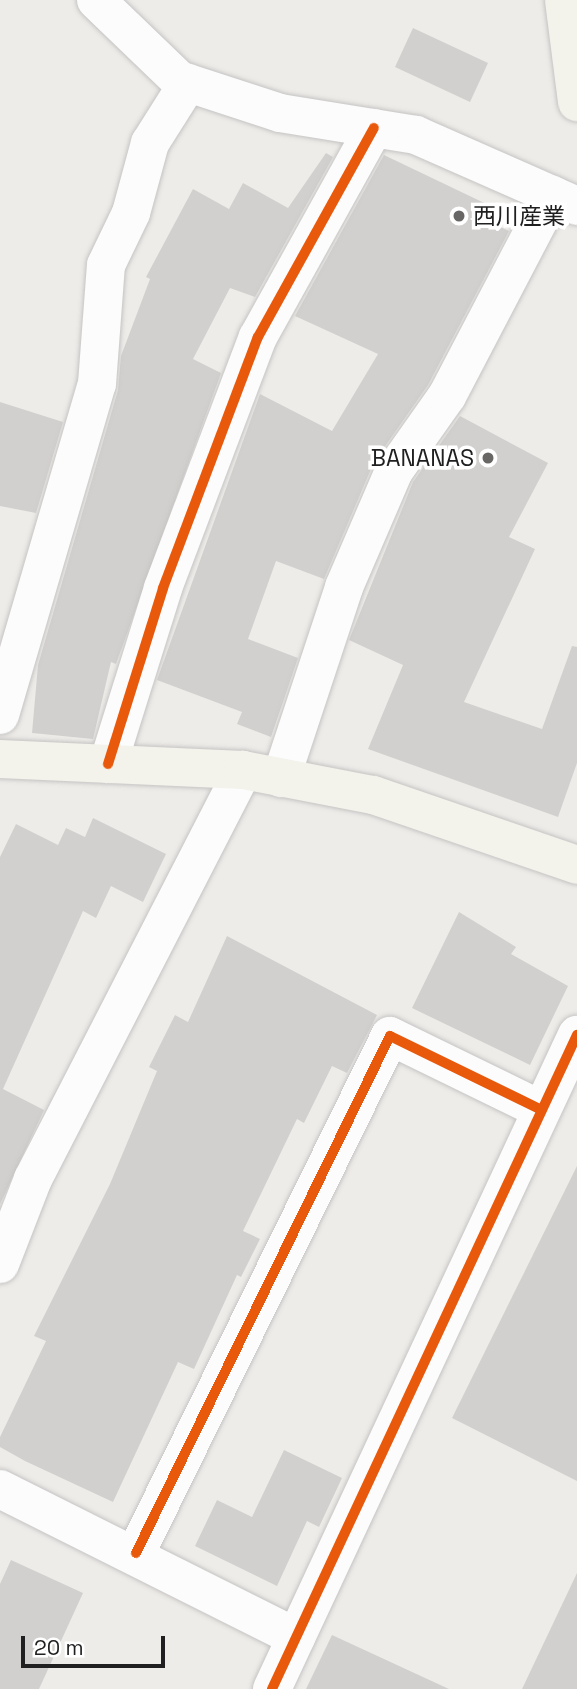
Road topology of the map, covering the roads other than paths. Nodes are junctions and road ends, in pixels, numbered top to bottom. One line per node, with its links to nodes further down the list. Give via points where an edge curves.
1 (96, 0): 3 (street)
2 (564, 0): 4 (street)
3 (188, 83): 5 (street, via 280,113); 7 (street, via 150,144 131,213 106,265 97,384)
4 (577, 102)
5 (374, 128): 6 (street, via 416,135); 9 (street, via 258,337 163,588)
6 (565, 201): 11 (street, via 447,396 394,471 344,587)
7 (0, 715)
8 (0, 760): 9 (street)
9 (108, 764): 10 (street)
10 (243, 770): 11 (street); 15 (street, via 33,1179)
11 (281, 778): 12 (street, via 373,795)
12 (577, 865)
13 (577, 1035): 14 (street)
14 (540, 1109): 17 (street, via 390,1036); 18 (street)
15 (0, 1264)
16 (0, 1489): 17 (street)
17 (136, 1553): 18 (street)
18 (296, 1637): 19 (street)
19 (272, 1689)

